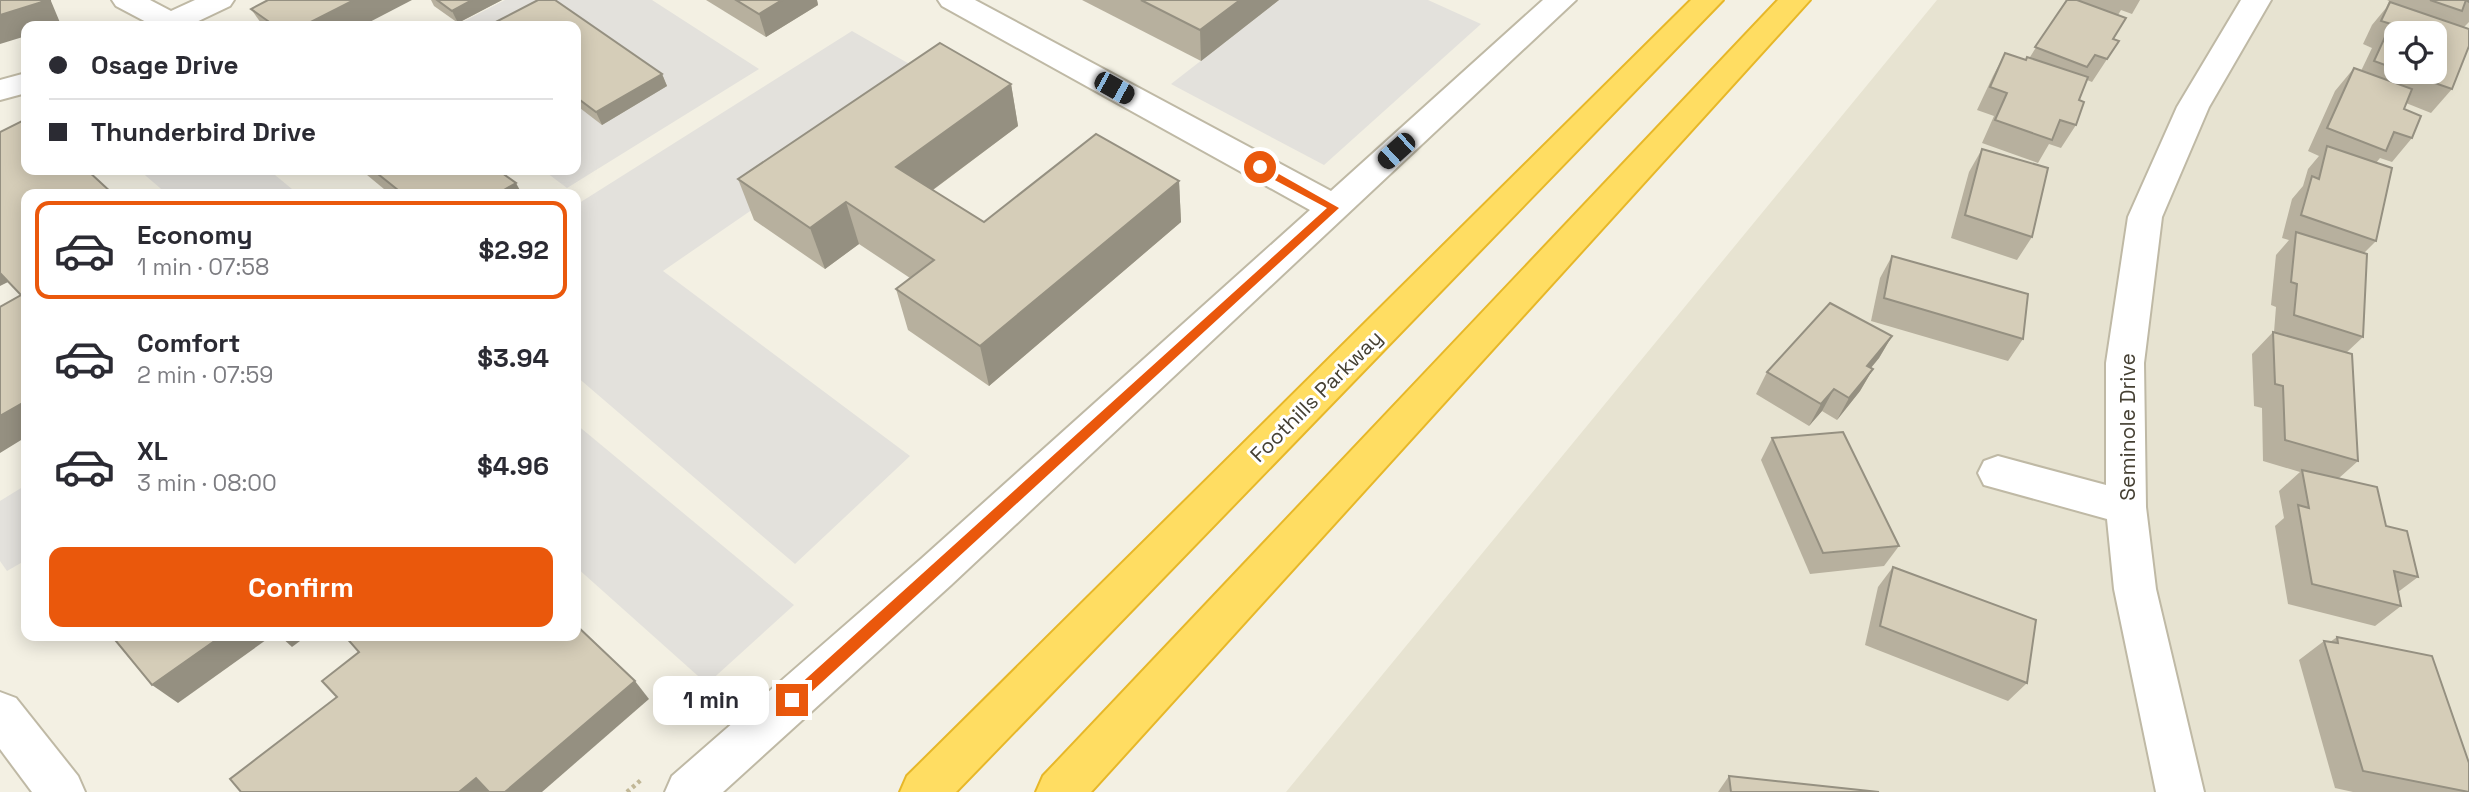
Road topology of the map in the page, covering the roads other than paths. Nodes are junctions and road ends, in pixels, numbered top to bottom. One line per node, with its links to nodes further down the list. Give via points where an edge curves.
1 (127, 0): 8 (street)
2 (219, 0): 9 (street)
3 (953, 0): 12 (street)
4 (1561, 0): 12 (street)
5 (1708, 0): 18 (highway, Foothills Parkway)
6 (1795, 0): 19 (highway)
7 (2256, 0): 14 (street, Seminole Drive, via 2193,107 2146,217 2125,363)
8 (161, 21)
9 (175, 21)
10 (21, 84): 11 (street)
11 (0, 90)
12 (1334, 208): 17 (street)
13 (1998, 473): 14 (street)
14 (2126, 507): 20 (street, Seminole Drive, via 2135,589)
15 (0, 713): 16 (street)
16 (61, 792)
17 (690, 792)
18 (923, 792)
19 (1060, 792)
20 (2180, 792)

